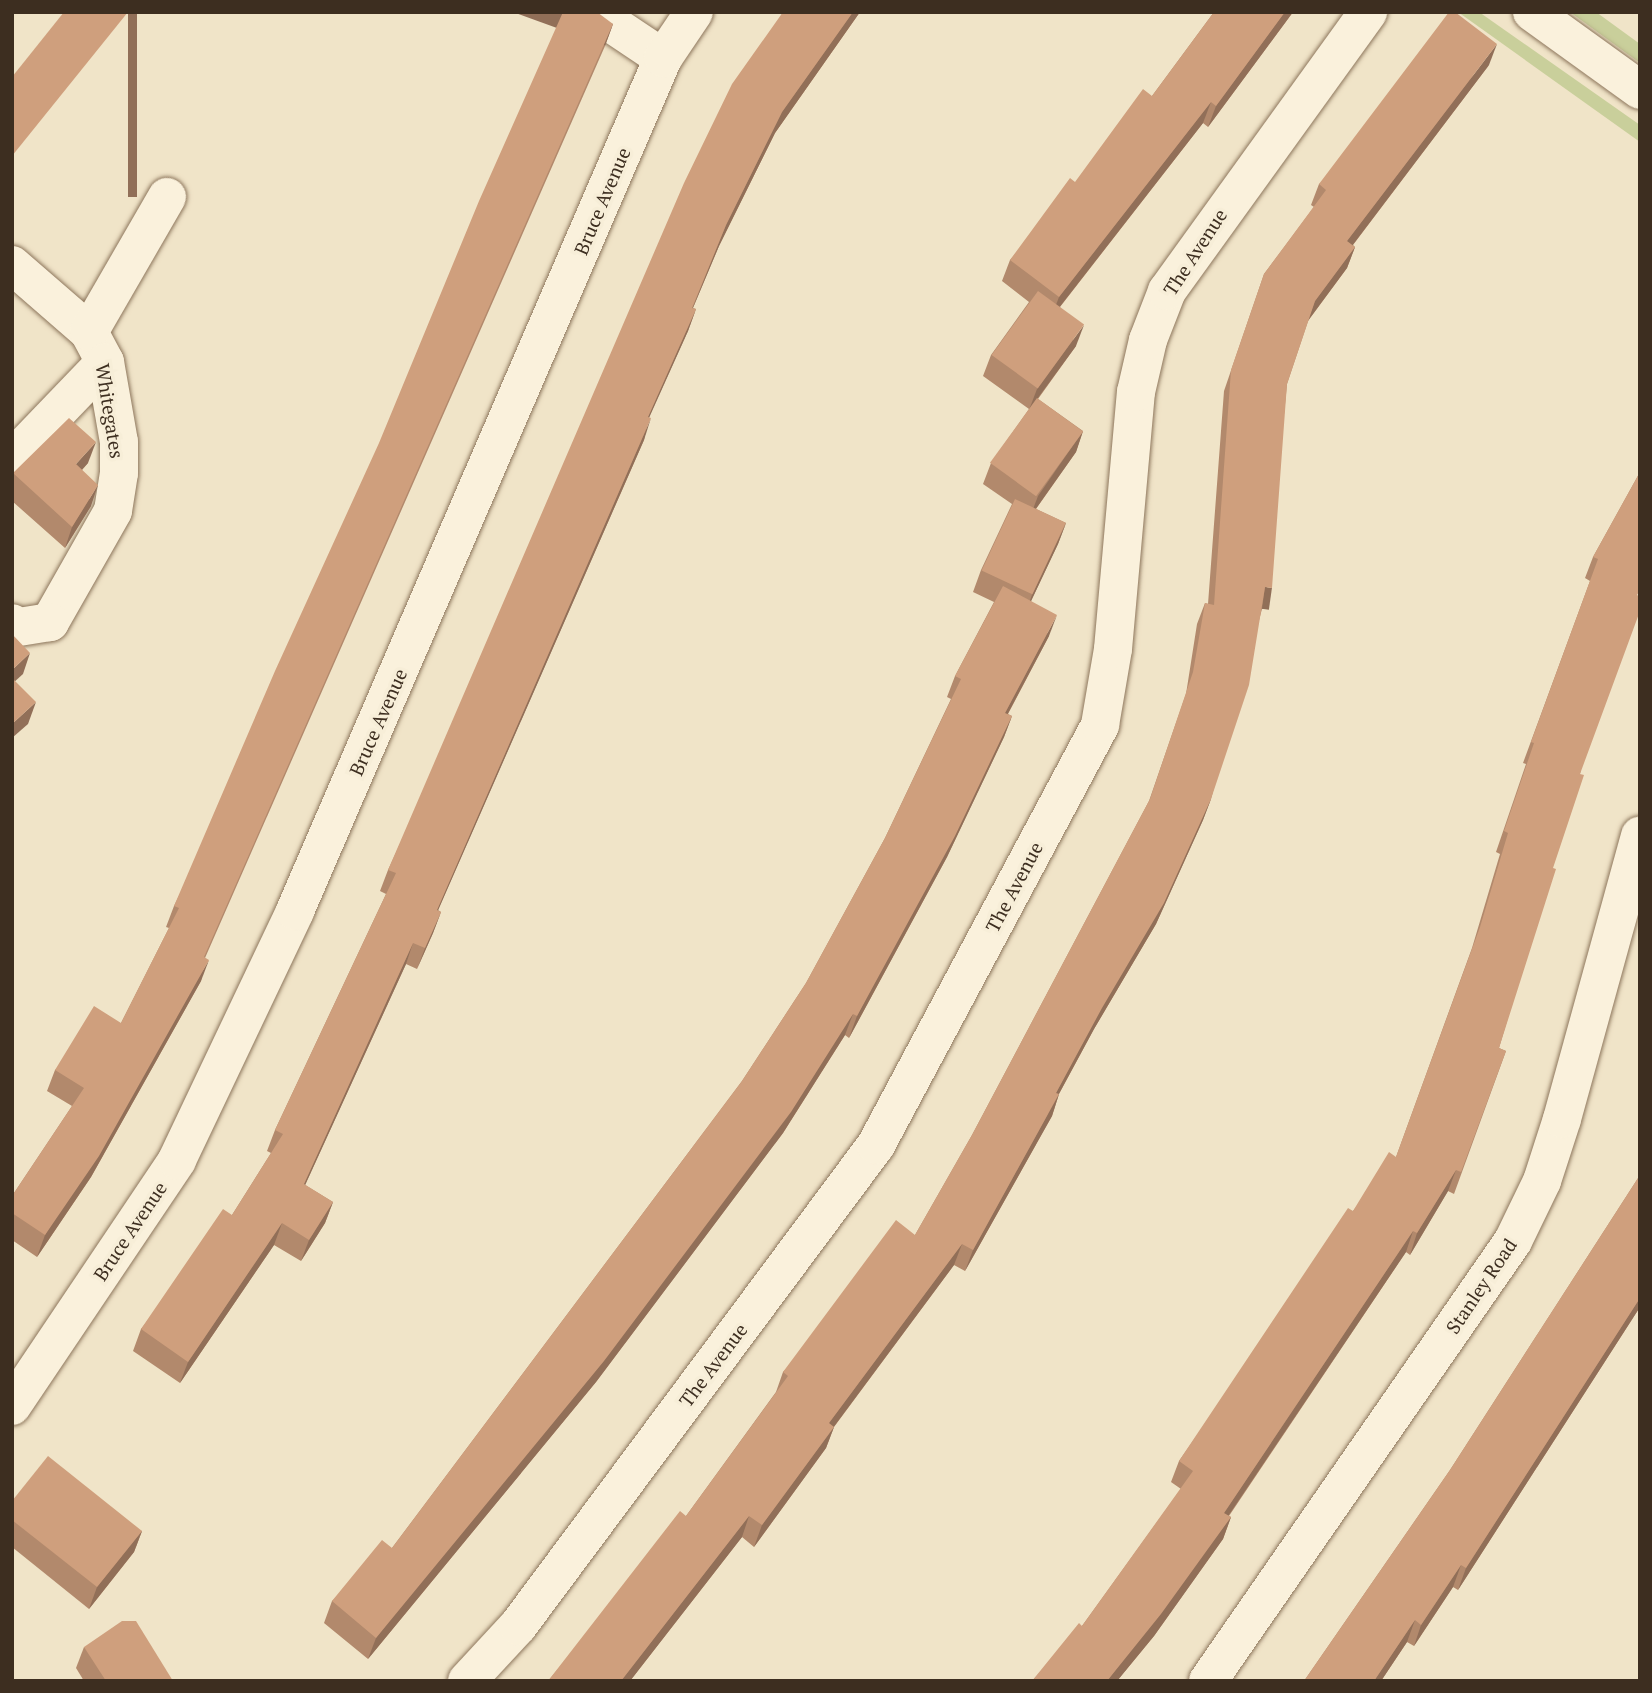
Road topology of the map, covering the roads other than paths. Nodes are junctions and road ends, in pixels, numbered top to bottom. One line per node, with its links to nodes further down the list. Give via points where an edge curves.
1 (594, 12): 5 (street)
2 (695, 12): 5 (street, Bruce Avenue)
3 (1368, 12): 14 (street, The Avenue, via 1167,291 1148,340 1136,392 1113,649 1100,725 876,1145 518,1626)
4 (1532, 12): 6 (street)
5 (663, 58): 13 (street, Bruce Avenue, via 295,911 177,1160)
6 (1640, 90)
7 (167, 197): 9 (street)
8 (12, 265): 9 (street)
9 (97, 347): 10 (street); 11 (street, Whitegates, via 119,442 113,511 51,622 17,627)
10 (12, 459)
11 (12, 623)
12 (1640, 836): 15 (street, Stanley Road, via 1562,1119 1542,1181 1513,1241)
13 (12, 1406)
14 (467, 1681)
15 (1208, 1681)

